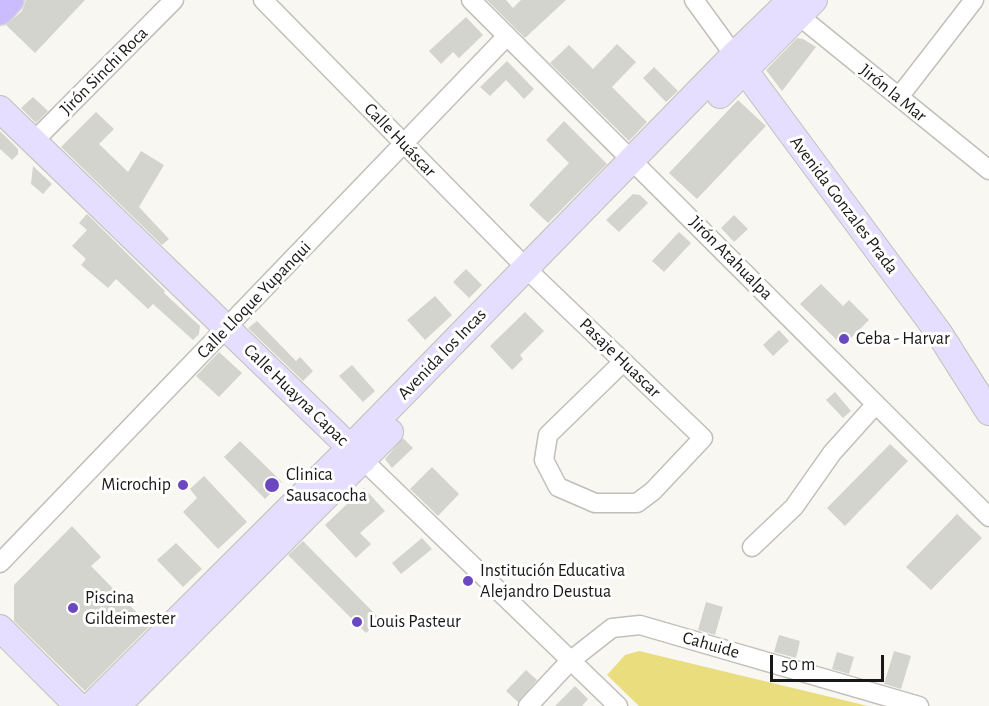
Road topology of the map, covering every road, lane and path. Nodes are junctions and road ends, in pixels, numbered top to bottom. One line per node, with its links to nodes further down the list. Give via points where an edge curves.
1 (9, 0): 8 (main road)
2 (174, 0): 13 (street, Jirón Sinchi Roca)
3 (264, 0): 14 (street, Calle Huáscar)
4 (471, 0): 9 (street, Jirón Atahualpa)
5 (694, 0): 10 (street, Avenida Gonzales Prada)
6 (974, 0): 11 (street)
7 (801, 5): 10 (street, Avenida los Incas); 11 (street, Jirón la Mar)
8 (0, 11)
9 (507, 36): 14 (street, Calle Lloque Yupanqui); 15 (street, Jirón Atahualpa)
10 (739, 63): 15 (street, Avenida los Incas); 21 (street, Avenida Gonzales Prada, via 939,333)
11 (899, 97): 16 (street, Jirón la Mar)
12 (0, 109): 13 (street, Calle Huayna Capac)
13 (34, 141): 18 (street, Calle Huayna Capac)
14 (404, 143): 17 (street, Calle Huáscar); 18 (street, Calle Lloque Yupanqui)
15 (638, 165): 17 (street, Avenida los Incas); 20 (street, Jirón Atahualpa)
16 (989, 170)
17 (531, 274): 19 (street, Pasaje Huascar); 22 (street, Avenida los Incas)
18 (226, 328): 22 (street, Calle Huayna Capac); 25 (street, Calle Lloque Yupanqui)
19 (623, 362): 19 (street, Pasaje Huascar, via 549,435 544,460 558,487 595,503 637,503 703,438)
20 (876, 404): 23 (street, Jirón Atahualpa); 24 (street, via 832,453 794,507)
21 (989, 412)
22 (356, 454): 27 (street, Calle Huayna Capac); 29 (street, Avenida los Incas); 30 (street, Avenida los Incas)
23 (989, 518)
24 (752, 547)
25 (0, 563)
26 (0, 628): 28 (street)
27 (570, 661): 31 (street, Cahuide); 32 (street, Calle Huayna Capac); 33 (street, Cahuide, via 612,628 640,625)
28 (78, 706)
29 (92, 706)
30 (117, 706)
31 (528, 706)
32 (618, 706)
33 (919, 706)

